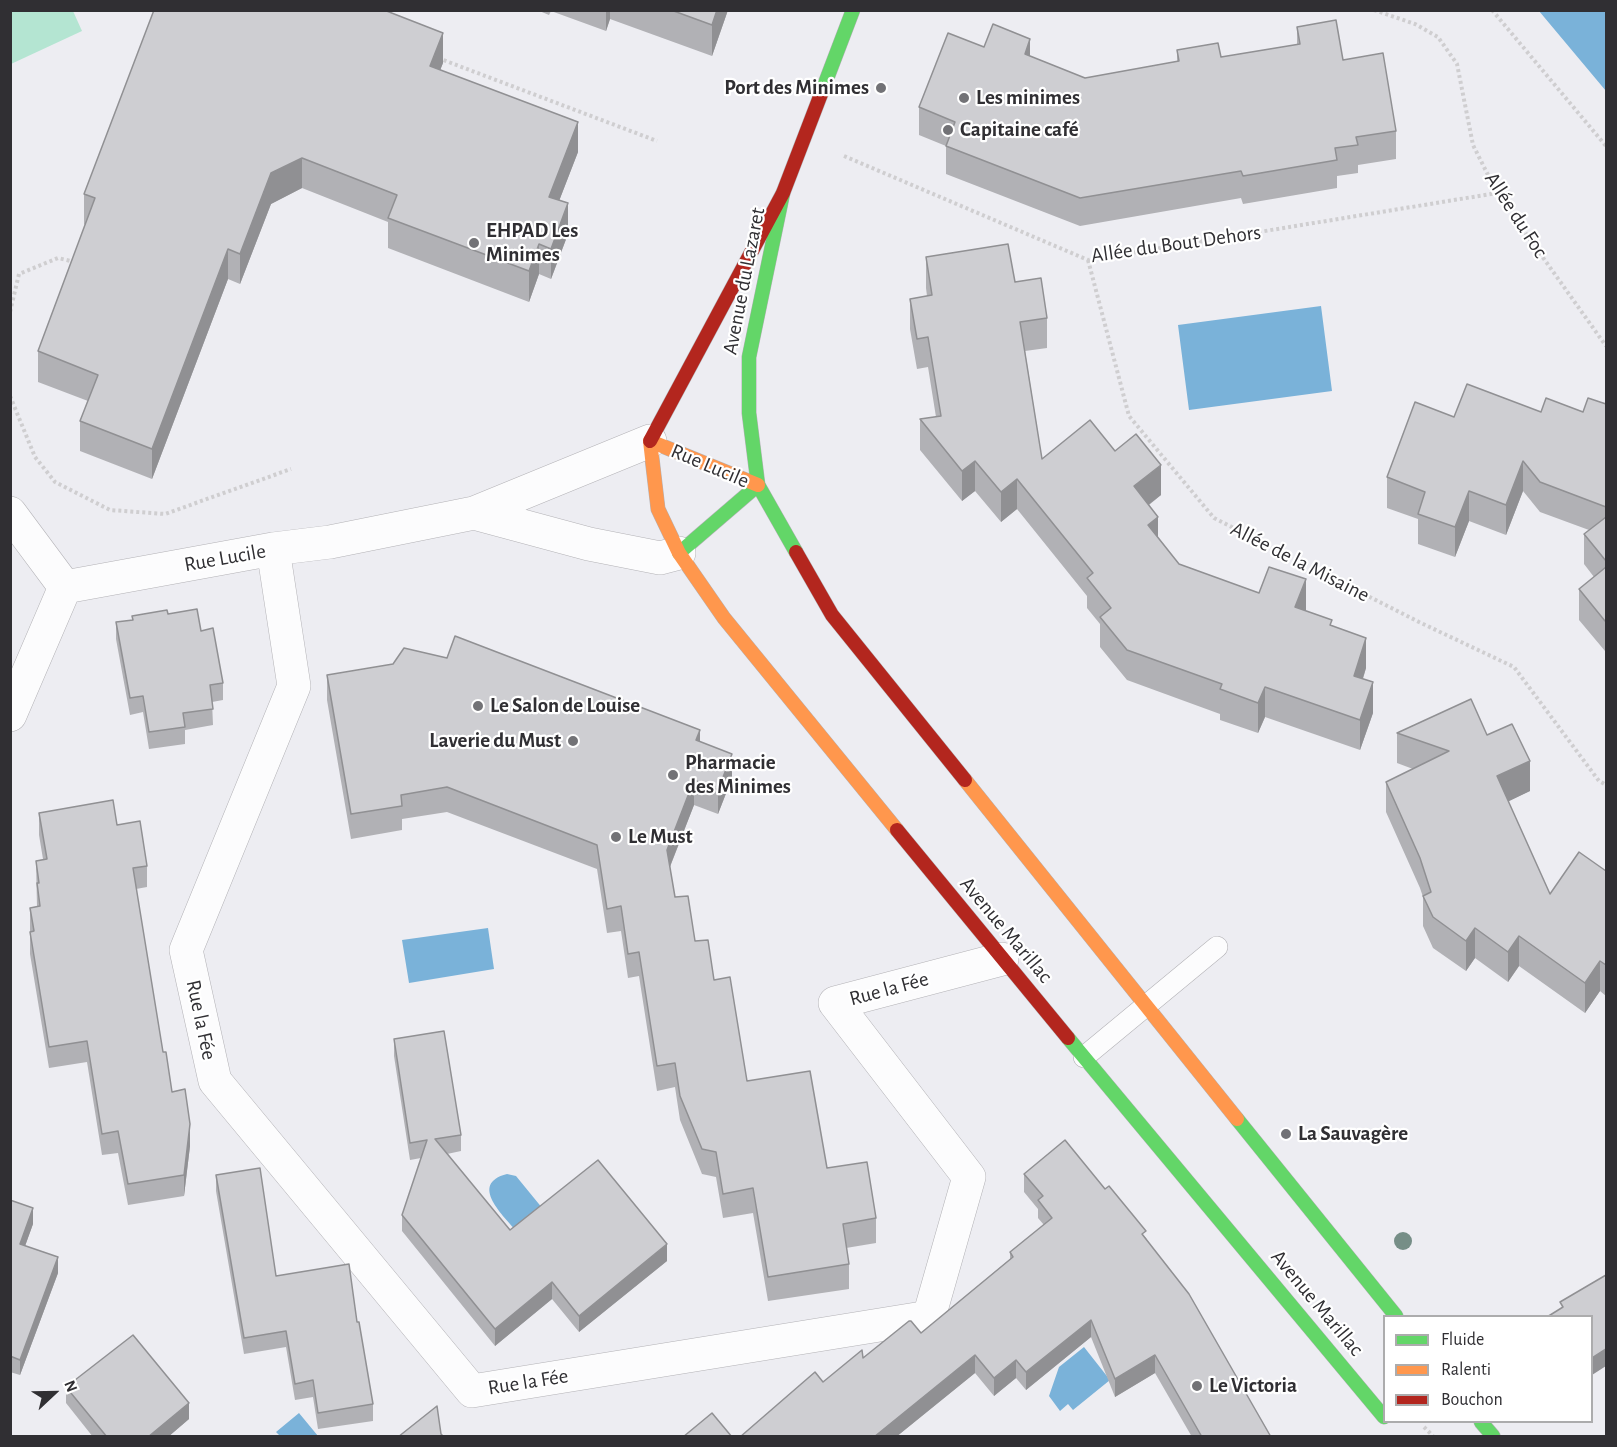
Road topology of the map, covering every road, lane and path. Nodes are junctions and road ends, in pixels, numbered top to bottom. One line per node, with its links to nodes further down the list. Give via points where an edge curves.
1 (853, 10): 5 (street, Avenue du Lazaret)
2 (1374, 10): 9 (path, Allée du Foc, via 1438,37 1457,64 1473,145)
3 (1492, 10): 7 (path)
4 (434, 57): 6 (path)
5 (804, 139): 8 (street, Avenue du Lazaret); 10 (path, Allée du Bout Dehors)
6 (657, 141)
7 (1606, 146)
8 (783, 193): 15 (street, Avenue du Lazaret); 17 (street, Avenue du Lazaret, via 749,357 749,413)
9 (1497, 194): 10 (path, Allée du Bout Dehors); 13 (path, Allée du Foc)
10 (1088, 260): 24 (path, Allée de la Misaine, via 1129,416 1214,518 1514,667 1599,781)
11 (82, 263): 12 (path, via 58,258 19,274)
12 (10, 312)
13 (1606, 346)
14 (10, 396): 16 (path, via 35,457 55,482 110,510 165,514)
15 (650, 441): 17 (street, Rue Lucile); 19 (street, Rue Lucile); 21 (street, Avenue Marillac, via 658,509)
16 (291, 469)
17 (758, 485): 21 (street, Rue Lucile); 27 (street, via 832,615)
18 (10, 513): 22 (street)
19 (474, 513): 20 (street, Rue Lucile, via 330,542); 21 (street, Rue Lucile, via 589,544 660,558)
20 (273, 549): 22 (street, Rue Lucile); 26 (street, Rue la Fée, via 294,686 186,950 214,1081 472,1391 929,1317 969,1177 835,1003)
21 (679, 553): 26 (street, Avenue Marillac, via 724,618)
22 (65, 587): 23 (street)
23 (10, 715)
24 (1606, 785)
25 (1217, 947): 27 (lane)
26 (1002, 959): 28 (street, Avenue Marillac)
27 (1146, 1006): 28 (lane); 29 (street)
28 (1084, 1057): 30 (street, Avenue Marillac)
29 (1394, 1315)
30 (1383, 1416)
31 (1482, 1423): 32 (street)
32 (1493, 1437)

